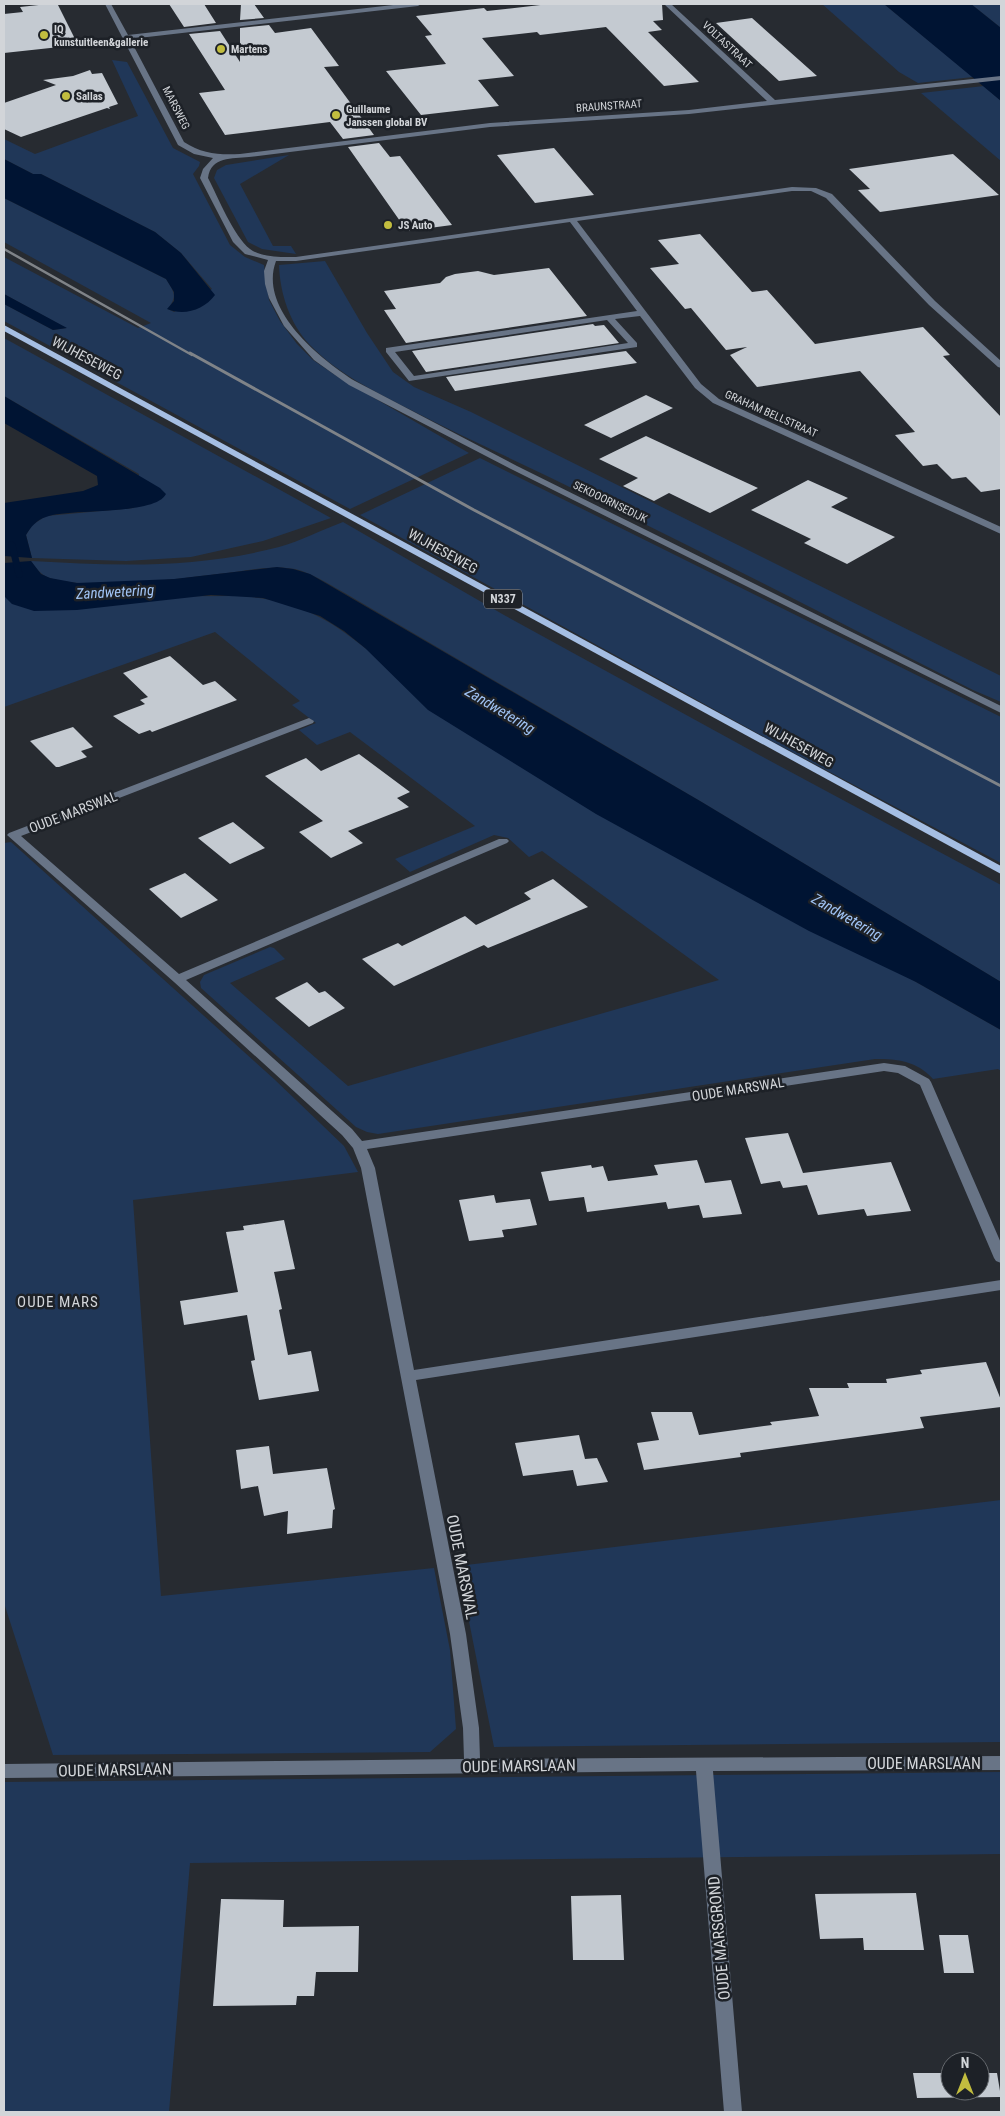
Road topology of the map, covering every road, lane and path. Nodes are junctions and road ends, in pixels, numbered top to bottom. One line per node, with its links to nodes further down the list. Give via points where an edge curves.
1 (108, 4): 4 (street, MARSWEG)
2 (418, 4): 4 (street)
3 (667, 4): 6 (street, VOLTASTRAAT)
4 (126, 37): 7 (street, MARSWEG, via 181,143 198,153)
5 (1001, 78): 6 (street, BRAUNSTRAAT)
6 (772, 102): 7 (street, BRAUNSTRAAT, via 689,112 490,125)
7 (219, 157): 9 (street, via 204,172 204,178 236,240 248,252)
8 (571, 219): 9 (street, via 296,259); 10 (street, GRAHAM BELLSTRAAT); 13 (street, via 792,189 819,191 829,196 932,302)
9 (273, 259): 15 (street, SEKDOORNSEDIJK, via 269,268 272,294 289,328 318,359 357,386)
10 (642, 313): 11 (street); 14 (street, GRAHAM BELLSTRAAT, via 698,386 716,401)
11 (609, 318): 11 (street, via 561,324 389,350 412,379 634,345)
12 (4, 328): 18 (main road, WIJHESEWEG / N337)
13 (1001, 365)
14 (1001, 531)
15 (1001, 710)
16 (309, 721): 19 (street, OUDE MARSWAL, via 13,834)
17 (503, 841): 19 (street)
18 (1001, 871)
19 (178, 979): 20 (street, OUDE MARSWAL)
20 (359, 1146): 21 (street, OUDE MARSWAL, via 884,1067 901,1069 925,1082); 23 (street, OUDE MARSWAL, via 368,1168)
21 (1001, 1258)
22 (1001, 1286): 23 (street)
23 (408, 1376): 26 (street, OUDE MARSWAL, via 458,1634 471,1728)
24 (1001, 1763): 25 (street, OUDE MARSLAAN)
25 (704, 1764): 26 (street, OUDE MARSLAAN); 28 (street, OUDE MARSGROND)
26 (472, 1766): 27 (street, OUDE MARSLAAN)
27 (4, 1772)
28 (733, 2112)

